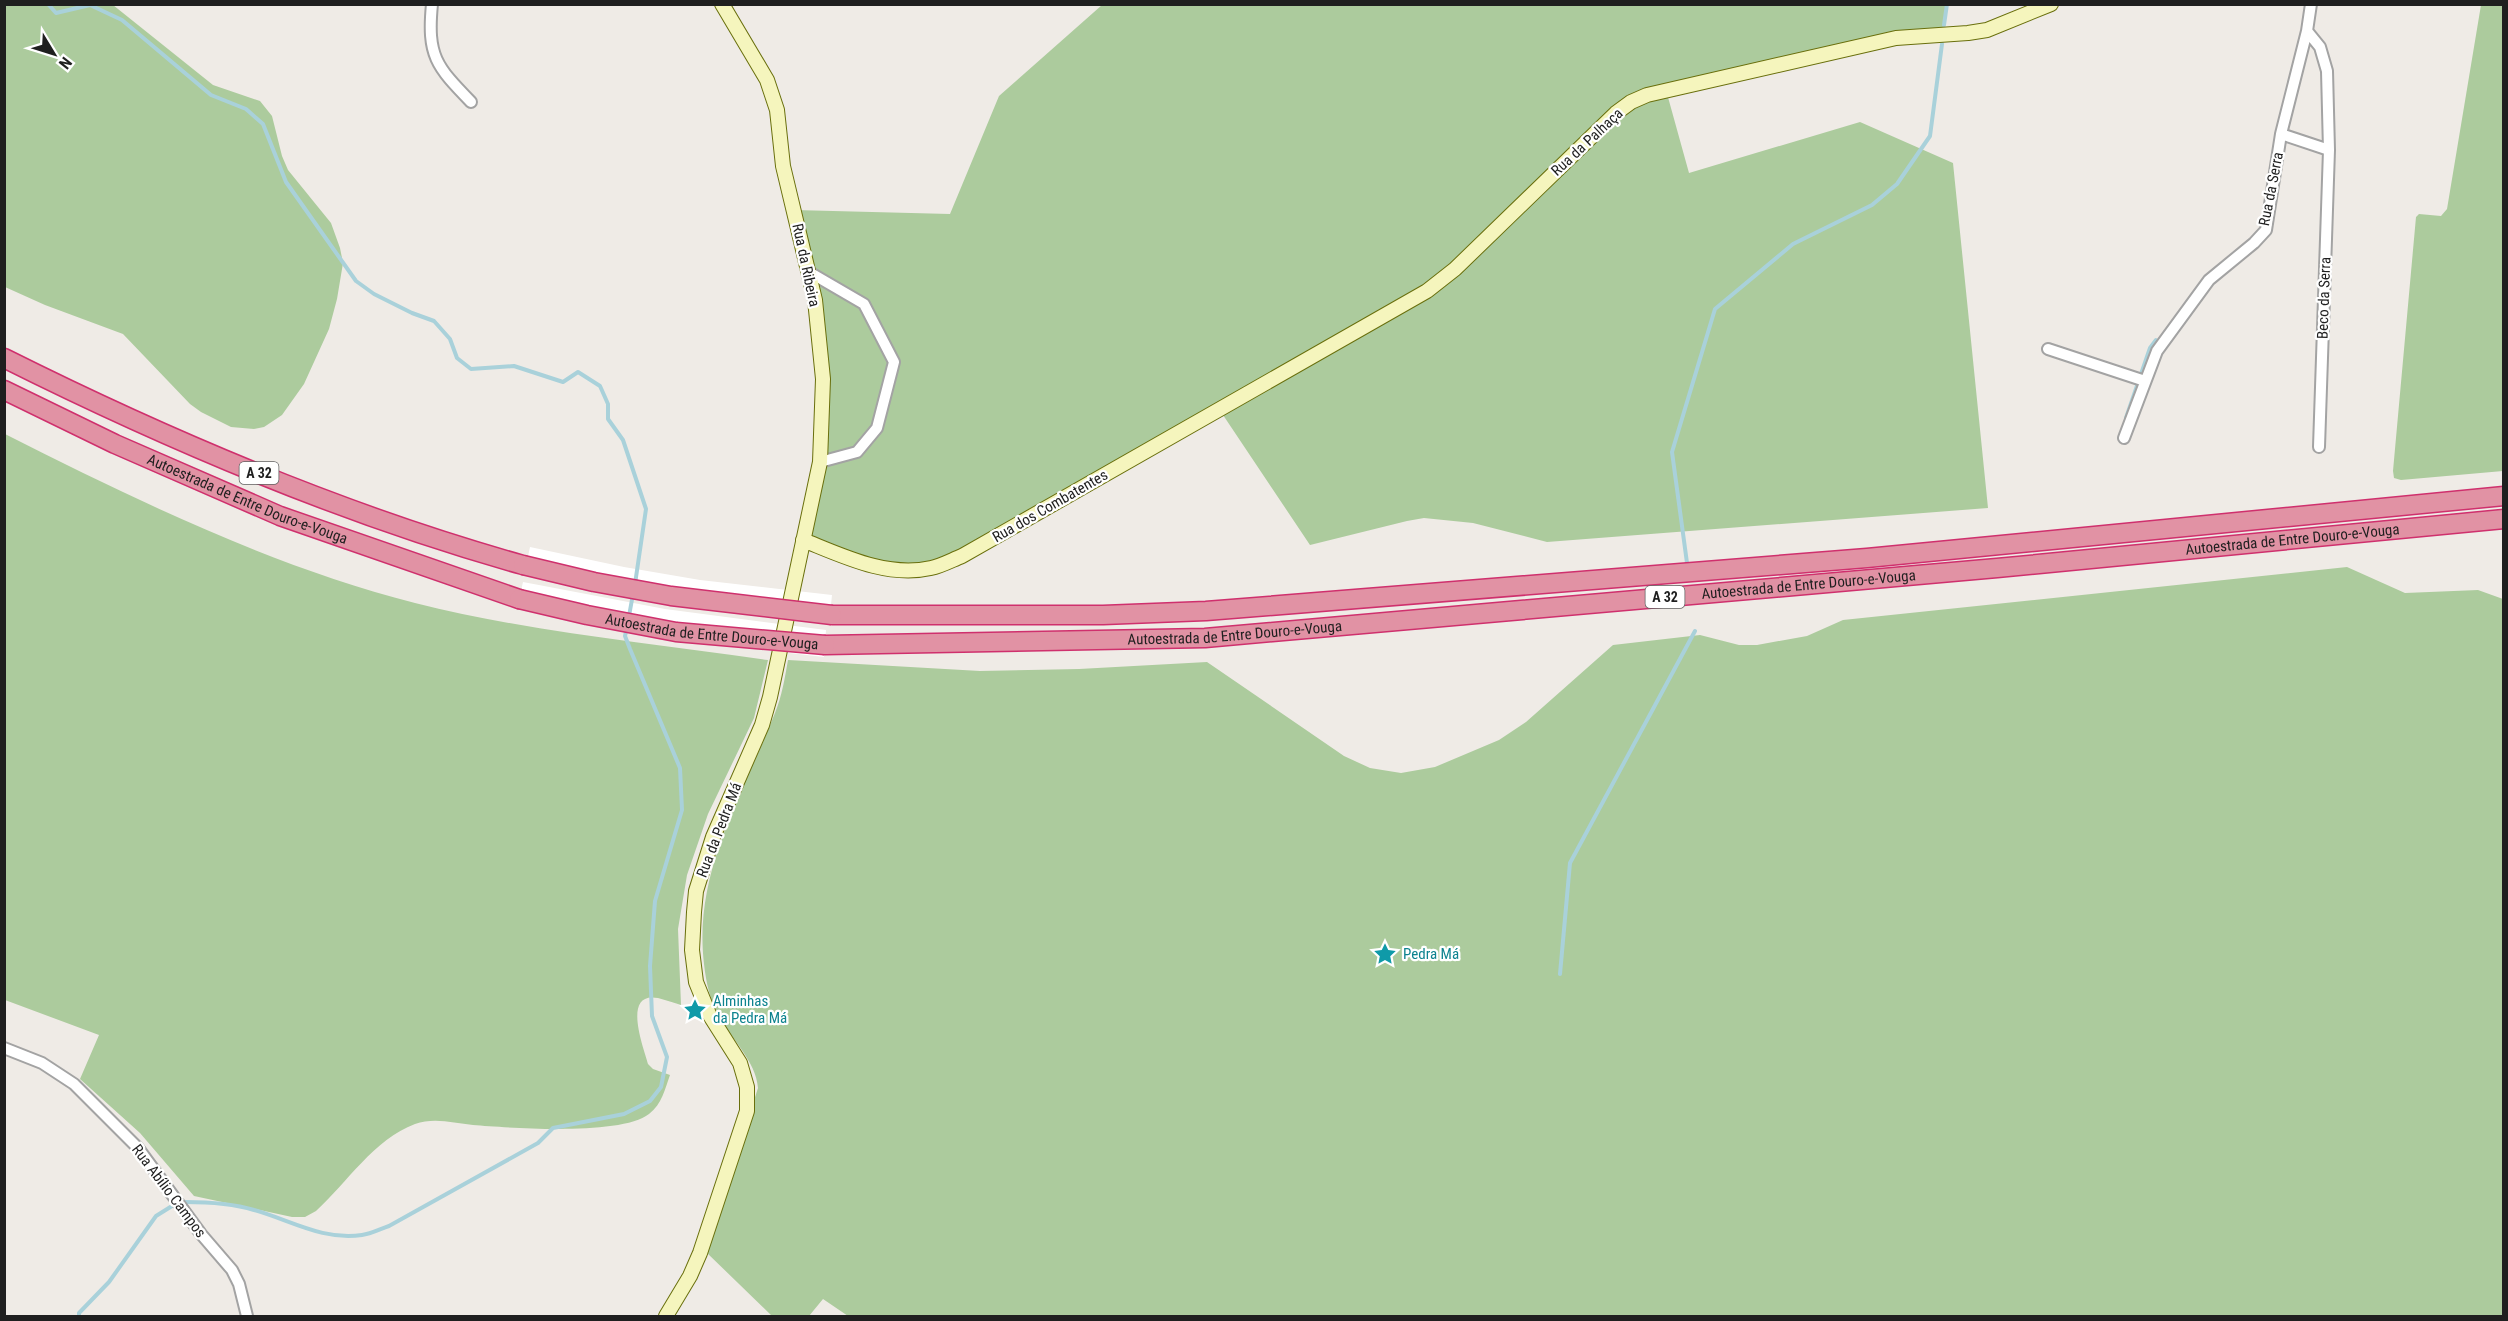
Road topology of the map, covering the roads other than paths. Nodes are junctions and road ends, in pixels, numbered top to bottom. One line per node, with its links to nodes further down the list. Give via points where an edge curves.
1 (432, 4): 6 (street, via 433,55 444,74)
2 (722, 4): 9 (street, Rua da Ribeira, via 767,80 777,110 783,166)
3 (2051, 4): 12 (street, Rua da Palhaça, via 1987,30 1896,38 1647,95 1631,102 1427,291)
4 (2311, 4): 5 (street, Rua da Serra)
5 (2307, 31): 7 (street, Rua da Serra); 8 (street, Beco da Serra, via 2320,47 2327,71)
6 (471, 102)
7 (2281, 134): 8 (street); 13 (street, Rua da Serra, via 2266,230 2210,280 2157,351)
8 (2329, 150): 16 (street, Beco da Serra)
9 (809, 272): 17 (street, Rua da Ribeira, via 816,300 823,379); 17 (street, via 864,304 894,362 877,428 857,452)
10 (2048, 349): 13 (street)
11 (4, 358): 18 (highway, Autoestrada de Entre Douro-e-Vouga / A 32, bridge, via 105,407 287,485 460,547 594,582 671,596 832,615 1206,611 1867,558)
12 (1282, 373): 20 (street, Rua dos Combatentes, via 962,556 931,568 895,570 855,561)
13 (2145, 381): 15 (street, Rua da Serra)
14 (4, 390): 19 (highway, Autoestrada de Entre Douro-e-Vouga / A 32, bridge, via 115,444 280,516 519,599 676,632 825,645 1206,638)
15 (2124, 438)
16 (2319, 447)
17 (820, 462): 20 (street, Rua da Ribeira)
18 (2504, 496)
19 (2504, 519)
20 (803, 540): 23 (street, Rua da Pedra Má, via 767,711 713,837 696,891 692,950 696,981 709,1014 740,1064 747,1087 747,1111 699,1253)
21 (4, 1048): 22 (street, Rua Abílio Campos, via 42,1062 74,1084 138,1148 201,1234 232,1269)
22 (247, 1317)
23 (666, 1317)

